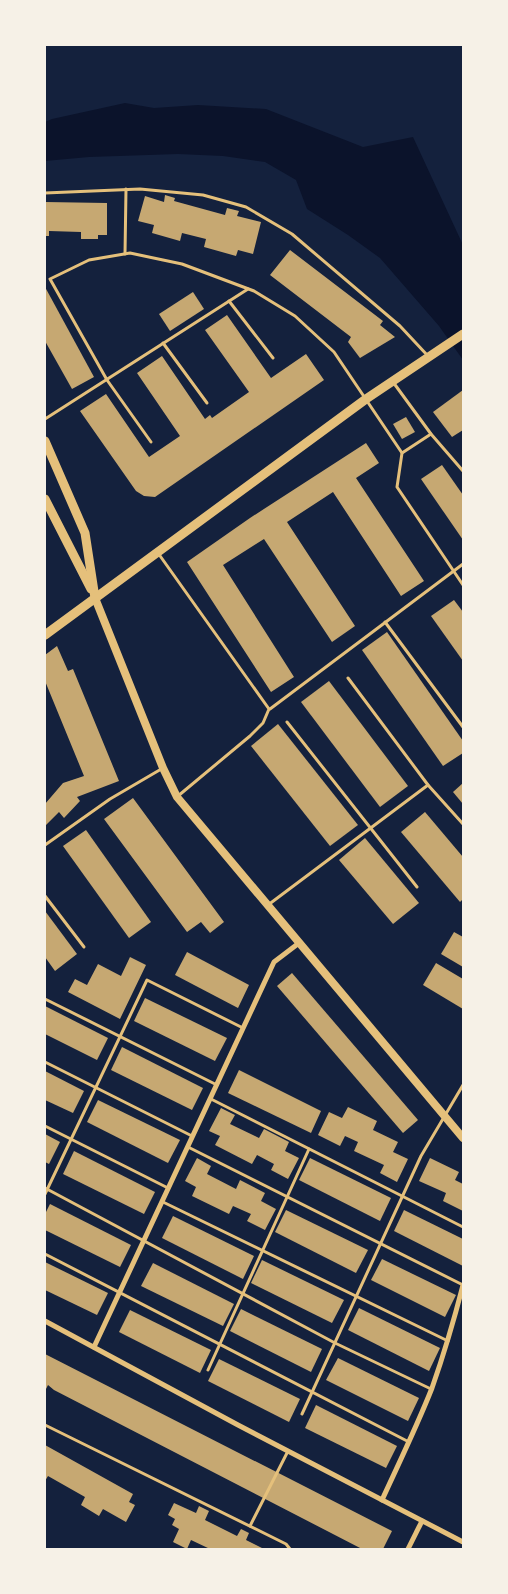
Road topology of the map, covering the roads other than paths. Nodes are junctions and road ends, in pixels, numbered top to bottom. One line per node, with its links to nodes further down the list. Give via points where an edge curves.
1 (126, 189): 2 (lane); 3 (lane); 8 (lane, via 203,195 246,207 292,234 400,326)
2 (45, 193)
3 (125, 254): 4 (lane, via 182,264); 10 (lane, via 88,260 50,279)
4 (248, 289): 5 (lane); 12 (lane, via 295,316 334,352)
5 (229, 301): 7 (lane); 9 (lane)
6 (463, 334): 8 (main road)
7 (163, 343): 10 (lane); 13 (lane)
8 (429, 357): 11 (main road)
9 (273, 358)
10 (106, 380): 14 (lane); 17 (lane)
11 (392, 382): 12 (main road); 15 (lane)
12 (366, 399): 18 (lane); 21 (main road)
13 (207, 403)
14 (45, 419)
15 (431, 434): 18 (lane); 19 (lane)
16 (45, 441): 25 (main road, via 85,532)
17 (151, 442)
18 (402, 453): 23 (lane, via 397,486)
19 (463, 471)
20 (45, 499): 25 (main road)
21 (158, 553): 25 (main road); 29 (lane)
22 (463, 564): 23 (lane)
23 (453, 571): 24 (lane); 26 (lane)
24 (463, 585)
25 (95, 598): 27 (main road); 32 (street)
26 (385, 622): 29 (lane); 31 (lane)
27 (45, 635)
28 (348, 678): 33 (lane)
29 (269, 709): 34 (lane, via 263,723 250,736)
30 (287, 722): 36 (lane)
31 (463, 727)
32 (164, 768): 34 (street); 37 (lane, via 110,799)
33 (428, 785): 35 (lane); 36 (lane)
34 (177, 797): 40 (street)
35 (463, 824)
36 (370, 828): 38 (lane); 40 (lane)
37 (45, 845)
38 (417, 887)
39 (45, 896): 42 (lane)
40 (268, 905): 41 (street)
41 (299, 943): 44 (street, via 274,962); 51 (street)
42 (84, 946)
43 (45, 999): 45 (lane)
44 (243, 1028): 45 (lane, via 147,980); 47 (street)
45 (120, 1036): 47 (lane); 49 (lane)
46 (45, 1062): 49 (lane)
47 (217, 1085): 50 (street)
48 (463, 1085): 51 (lane)
49 (95, 1088): 53 (lane); 55 (lane)
50 (210, 1098): 53 (street); 57 (lane)
51 (444, 1116): 54 (street); 62 (lane)
52 (45, 1126): 55 (lane)
53 (192, 1136): 56 (street)
54 (463, 1138)
55 (71, 1139): 58 (lane); 59 (lane)
56 (187, 1147): 58 (street); 61 (lane)
57 (309, 1149): 61 (lane); 62 (lane)
58 (168, 1188): 63 (street)
59 (46, 1189): 60 (lane); 65 (lane)
60 (45, 1194)
61 (287, 1197): 66 (lane); 67 (lane)
62 (402, 1197): 64 (lane); 66 (lane)
63 (162, 1202): 65 (street); 67 (lane)
64 (463, 1227)
65 (144, 1240): 70 (street); 71 (lane)
66 (380, 1244): 69 (lane); 72 (lane)
67 (262, 1250): 71 (lane); 72 (lane)
68 (45, 1254): 70 (lane)
69 (463, 1285): 74 (street)
70 (119, 1292): 76 (lane); 77 (street)
71 (243, 1293): 75 (lane); 76 (lane)
72 (356, 1296): 74 (lane); 75 (lane)
73 (45, 1321): 77 (street)
74 (448, 1341): 79 (street)
75 (335, 1343): 79 (lane); 80 (lane)
76 (219, 1344): 78 (lane); 80 (lane)
77 (94, 1347): 84 (street)
78 (208, 1370)
79 (431, 1390): 83 (street)
80 (312, 1392): 81 (lane); 83 (lane)
81 (302, 1414)
82 (45, 1425): 87 (lane)
83 (409, 1442): 85 (street)
84 (288, 1451): 85 (street); 87 (lane)
85 (382, 1500): 86 (street)
86 (422, 1521): 88 (street); 90 (street)
87 (250, 1526): 89 (lane)
88 (463, 1542)
89 (290, 1549)
90 (408, 1549)

